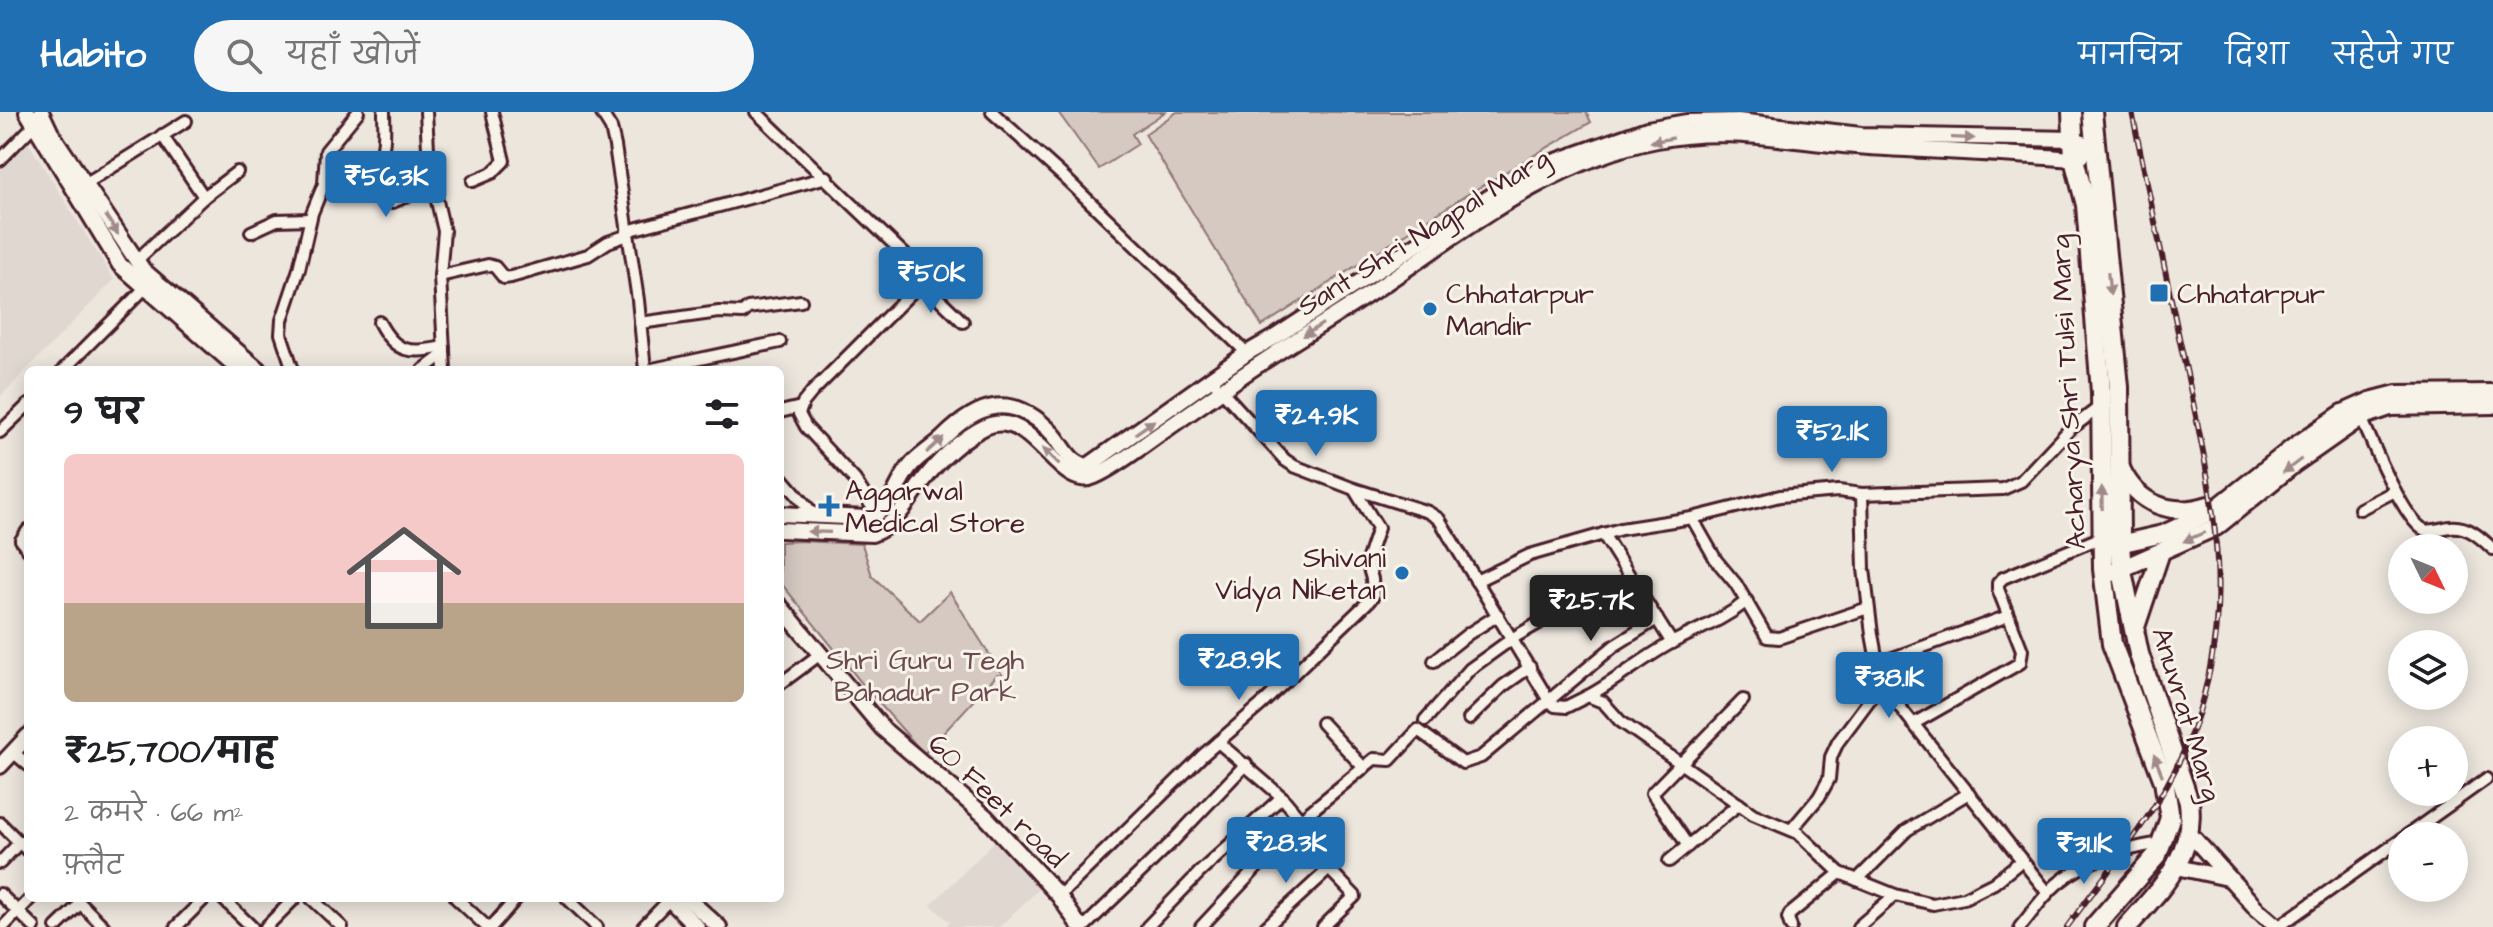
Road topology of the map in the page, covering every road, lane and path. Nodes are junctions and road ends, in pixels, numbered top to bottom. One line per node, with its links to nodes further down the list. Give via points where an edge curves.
1 (358, 112): 23 (street, via 326,151 324,184)
2 (384, 112): 21 (street, via 382,154 369,168 385,201)
3 (426, 112): 21 (street)
4 (492, 112): 19 (street, via 504,161)
5 (601, 112): 25 (street, via 615,146)
6 (756, 112): 18 (street)
7 (992, 112): 37 (street)
8 (2072, 112): 13 (highway, Acharya Shri Tulsi Marg)
9 (2092, 112): 14 (highway)
10 (34, 116): 16 (street); 20 (main road); 30 (main road, via 120,265)
11 (186, 121): 12 (street)
12 (162, 135): 20 (street); 22 (street)
13 (2074, 139): 14 (main road, Sant Shri Nagpal Marg); 15 (highway, Acharya Shri Tulsi Marg); 26 (main road, Sant Shri Nagpal Marg, one-way to 13, via 1475,205 1551,163 1635,132 1687,122 1738,121 1861,135)
14 (2096, 150): 15 (main road, Sant Shri Nagpal Marg); 55 (highway, Acharya Shri Tulsi Marg, one-way to 55, via 2119,387)
15 (2074, 159): 26 (main road, Sant Shri Nagpal Marg, one-way to 26, via 1852,146 1736,133 1656,140 1556,175); 49 (highway, Acharya Shri Tulsi Marg, via 2086,205)
16 (0, 160)
17 (237, 172): 22 (street)
18 (827, 177): 25 (street); 29 (street, via 921,269)
19 (473, 181)
20 (85, 184): 27 (main road, one-way to 27)
21 (433, 185): 28 (street, via 444,231)
22 (204, 197): 27 (street)
23 (310, 219): 24 (street, via 277,220); 41 (street, via 282,320)
24 (251, 232)
25 (627, 233): 28 (street, via 588,255 508,278 493,265); 34 (street)
26 (1439, 238): 37 (main road, Sant Shri Nagpal Marg); 46 (main road, Sant Shri Nagpal Marg, one-way to 46)
27 (136, 261): 40 (main road)
28 (440, 276): 36 (street)
29 (922, 282): 33 (street); 50 (street)
30 (145, 288): 38 (street); 39 (main road)
31 (801, 301): 34 (street, via 743,313)
32 (379, 322): 36 (street, via 391,341 406,351)
33 (963, 322)
34 (640, 323): 44 (street)
35 (780, 342): 45 (street)
36 (444, 350): 42 (street); 43 (street)
37 (1247, 353): 46 (main road, Sant Shri Nagpal Marg)
38 (67, 366)
39 (235, 366)
40 (254, 366)
41 (292, 366)
42 (427, 366)
43 (445, 366)
44 (645, 366)
45 (665, 366)
46 (1217, 385): 57 (street, via 1285,460); 63 (main road, Sant Shri Nagpal Marg, one-way to 46, via 913,463 981,409 996,404 1035,417 1075,462 1088,466); 66 (main road, Sant Shri Nagpal Marg, one-way to 66, via 1137,450 1093,477 1069,475 1026,433 989,425 937,465 884,529 872,534)
47 (2493, 393): 60 (main road, via 2397,394 2370,401 2343,413)
48 (2493, 405): 53 (main road, via 2390,407)
49 (2101, 406): 59 (street, via 2069,430 2021,481 2003,489); 68 (highway, Acharya Shri Tulsi Marg, one-way to 49)
50 (801, 407): 51 (street); 63 (street, via 800,419 855,480)
51 (784, 411)
52 (24, 412): 54 (street)
53 (2361, 417): 58 (street); 70 (main road, one-way to 70, via 2216,527)
54 (0, 432)
55 (2121, 468): 60 (main road, via 2135,491 2158,506 2185,510); 68 (highway, Acharya Shri Tulsi Marg)
56 (784, 480): 64 (street)
57 (1354, 489): 73 (street, via 1434,515); 98 (street, via 1378,528 1367,561 1373,596)
58 (2395, 491): 61 (street); 69 (street, via 2425,530 2461,527)
59 (1862, 494): 65 (street, via 1780,496); 76 (street)
60 (2226, 499): 68 (main road, via 2213,511 2163,534)
61 (2360, 509)
62 (784, 514): 64 (main road)
63 (877, 515): 64 (main road)
64 (815, 516)
65 (1692, 518): 67 (street); 75 (street)
66 (784, 530)
67 (1603, 534): 73 (street, via 1530,555); 74 (street)
68 (2108, 543): 71 (highway, Anuvrat Marg); 72 (highway, Acharya Shri Tulsi Marg); 79 (street, via 2003,578 1998,589)
69 (2493, 549)
70 (2161, 552): 71 (main road); 81 (main road)
71 (2122, 571): 72 (main road); 81 (highway, Anuvrat Marg)
72 (2103, 576): 115 (highway, Anuvrat Marg, one-way to 72, via 2170,818 2167,793 2112,644)
73 (1476, 581): 78 (street)
74 (1640, 594): 80 (street); 82 (street, via 1599,611 1578,599)
75 (1747, 601): 76 (street, via 1773,639); 83 (street, via 1725,619)
76 (1868, 608): 86 (street)
77 (784, 611): 84 (main road, 60 Feet road)
78 (1498, 615): 82 (street); 85 (street)
79 (2008, 616): 86 (street); 96 (street, via 2022,650 2020,663)
80 (1657, 619): 83 (street); 91 (street)
81 (2134, 633): 113 (highway, Anuvrat Marg, via 2189,802)
82 (1513, 638): 87 (street); 94 (street, via 1470,669)
83 (1672, 643): 90 (street)
84 (819, 655): 89 (street); 129 (main road, 60 Feet road, via 883,729 985,816)
85 (1434, 661)
86 (1879, 663): 88 (street)
87 (1530, 667): 91 (street); 93 (street)
88 (1885, 679): 96 (street); 112 (street, via 1838,742 1829,779)
89 (784, 681)
90 (1588, 696): 91 (street, via 1562,707); 102 (street, via 1603,702 1620,721)
91 (1548, 699): 104 (street, via 1481,757 1463,763 1418,730 1390,760 1374,759)
92 (1743, 700): 102 (street)
93 (1469, 719)
94 (1425, 720)
95 (1322, 723): 104 (street)
96 (1913, 724): 106 (street)
97 (24, 740): 99 (main road)
98 (1218, 742): 101 (street); 129 (street)
99 (13, 752): 100 (street); 103 (main road)
100 (24, 762)
101 (1246, 764): 107 (street); 157 (street)
102 (1681, 765): 108 (street); 116 (street, via 1652,793)
103 (0, 766)
104 (1364, 768): 109 (street)
105 (2486, 779): 110 (street)
106 (1969, 793): 120 (street); 124 (street, via 1907,830)
107 (1282, 797): 109 (street); 158 (street)
108 (1739, 804): 112 (street); 116 (street)
109 (1302, 821): 159 (street)
110 (2425, 822)
111 (0, 823): 114 (street)
112 (1792, 829): 123 (street)
113 (2190, 834): 122 (highway, Anuvrat Marg); 125 (main road)
114 (19, 843): 117 (street); 121 (street)
115 (2163, 843): 126 (street, via 2098,859); 165 (highway, Anuvrat Marg)
116 (1688, 846): 119 (street)
117 (24, 847)
118 (2388, 848): 167 (street)
119 (1669, 861)
120 (2021, 861): 126 (street); 128 (street, via 1964,898 1933,904)
121 (0, 863)
122 (2177, 867): 125 (main road); 166 (highway, Anuvrat Marg)
123 (1840, 873): 124 (street); 162 (street, via 1790,914)
124 (1857, 880): 128 (street)
125 (2232, 880): 167 (main road)
126 (2048, 893): 164 (street)
127 (0, 894): 143 (street)
128 (1895, 895): 163 (street)
129 (1059, 896): 157 (main road, 60 Feet road)
130 (27, 902): 143 (street)
131 (75, 902): 146 (street)
132 (79, 902): 147 (street)
133 (201, 902): 148 (street)
134 (226, 902): 149 (street)
135 (291, 902): 150 (street)
136 (315, 902): 151 (street)
137 (461, 902): 152 (street)
138 (513, 902): 152 (street)
139 (571, 902): 153 (street)
140 (665, 902): 154 (street)
141 (671, 902): 155 (main road)
142 (691, 902): 156 (main road)
143 (18, 911): 144 (street); 145 (street)
144 (3, 927)
145 (34, 927)
146 (56, 927)
147 (104, 927)
148 (176, 927)
149 (252, 927)
150 (266, 927)
151 (342, 927)
152 (489, 927)
153 (597, 927)
154 (643, 927)
155 (697, 927)
156 (719, 927)
157 (1082, 927)
158 (1147, 927)
159 (1201, 927)
160 (1266, 927): 161 (street, via 1329,869 1355,896)
161 (1323, 927)
162 (1791, 927)
163 (1858, 927)
164 (2020, 927)
165 (2094, 927)
166 (2127, 927)
167 (2278, 927)

